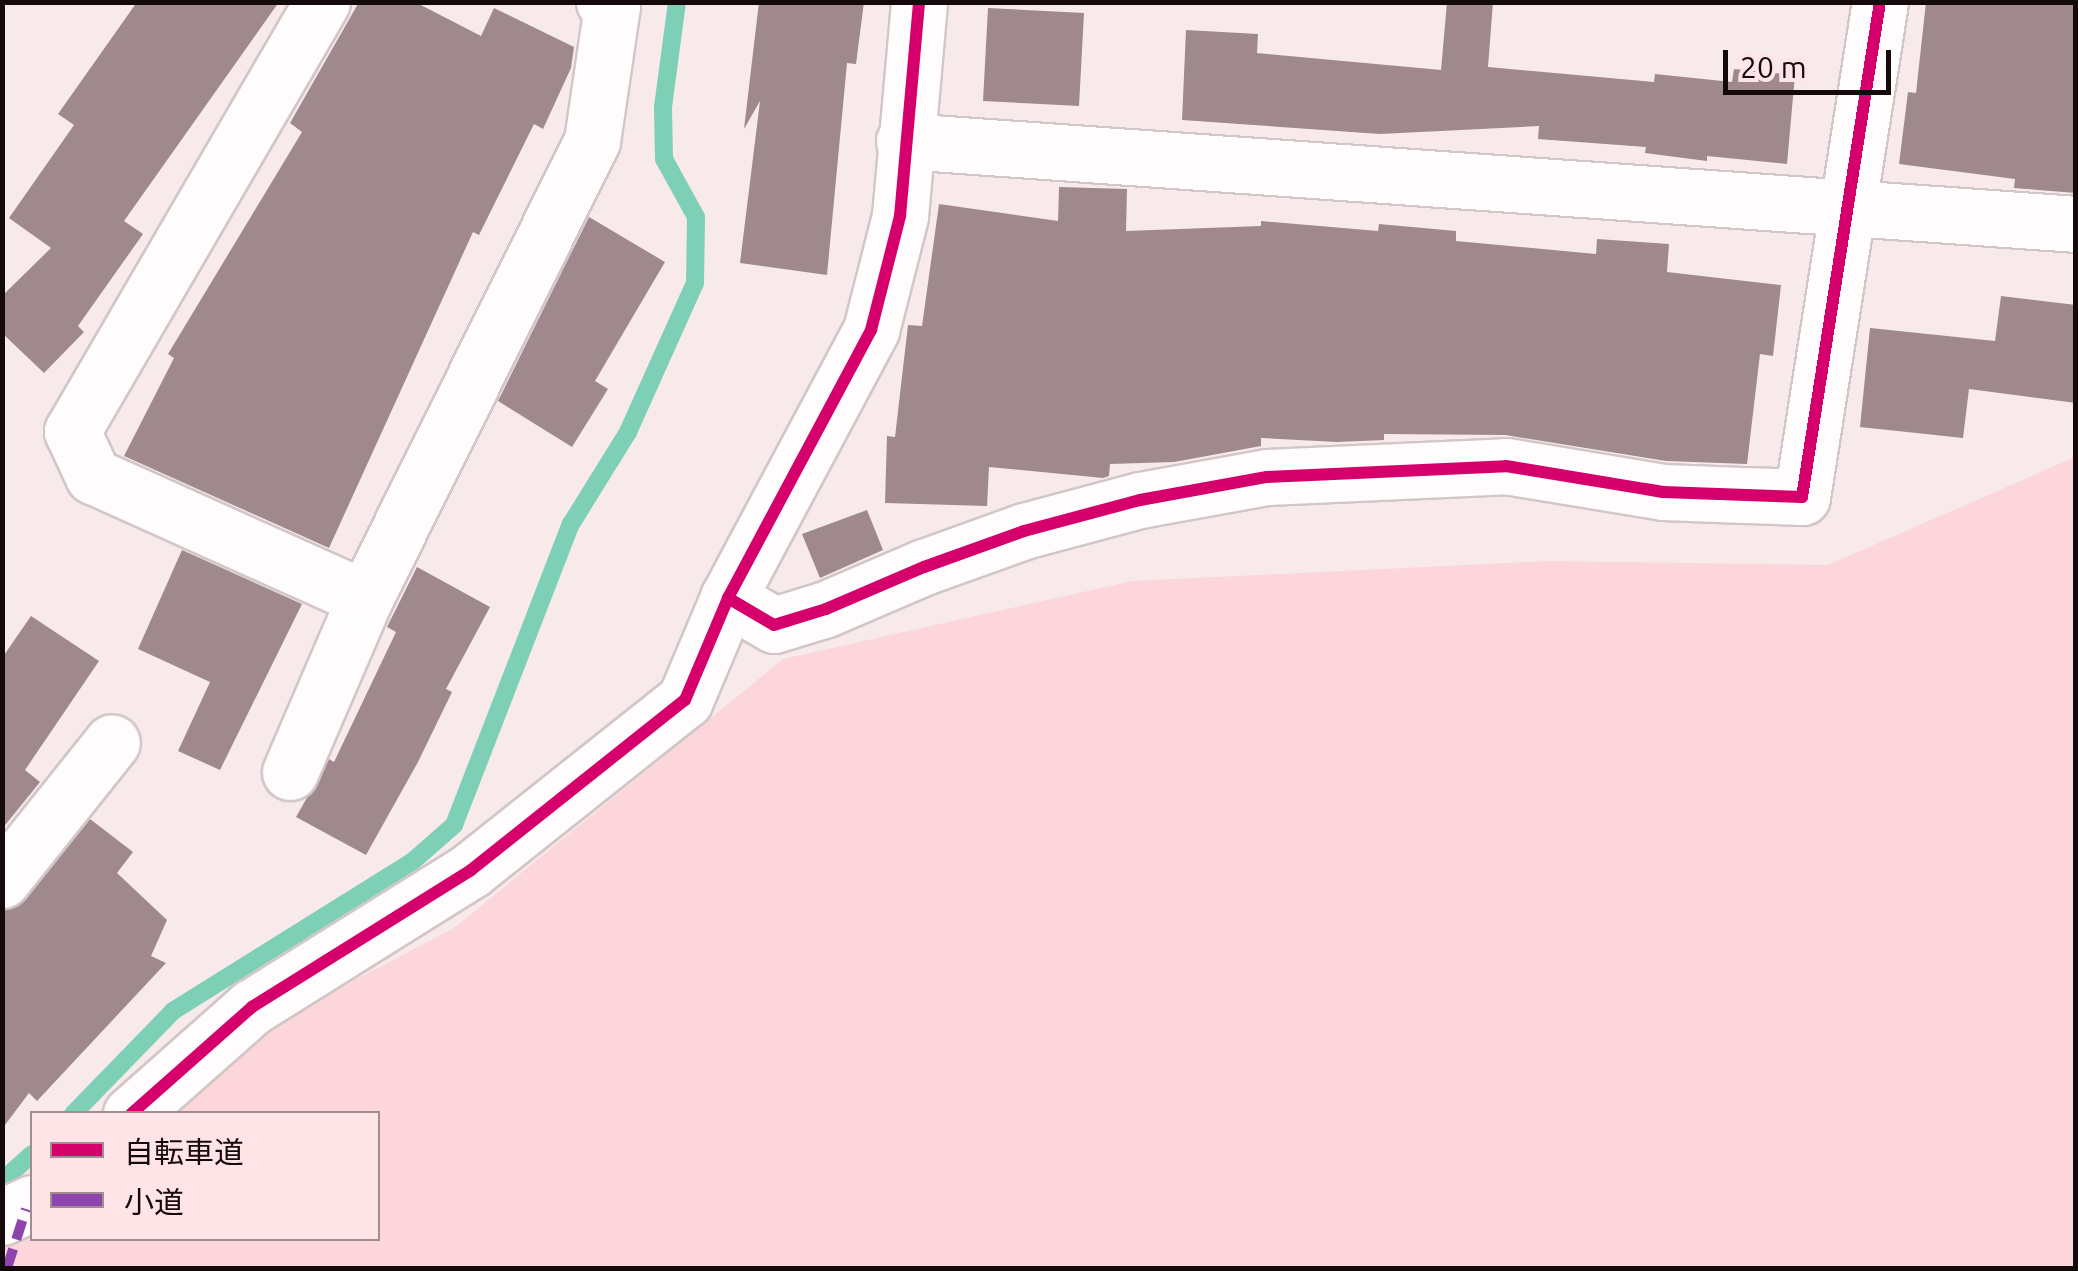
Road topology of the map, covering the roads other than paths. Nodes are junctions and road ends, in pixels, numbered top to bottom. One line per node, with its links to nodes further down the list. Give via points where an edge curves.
1 (322, 2): 8 (street, via 72,431 93,476)
2 (604, 2): 8 (street, via 612,6 592,141)
3 (920, 2): 5 (street)
4 (1880, 2): 6 (street)
5 (904, 141): 6 (street); 9 (street, via 900,216 871,330)
6 (1848, 204): 7 (street); 9 (street, via 1802,496 1663,492 1506,466 1266,477 1024,531 774,625)
7 (2076, 224)
8 (365, 598): 11 (street)
9 (728, 598): 13 (street, via 685,700 471,870 252,1007)
10 (112, 742): 12 (street)
11 (290, 772)
12 (2, 880)
13 (134, 1111)
14 (30, 1204): 15 (street)
15 (2, 1216)

